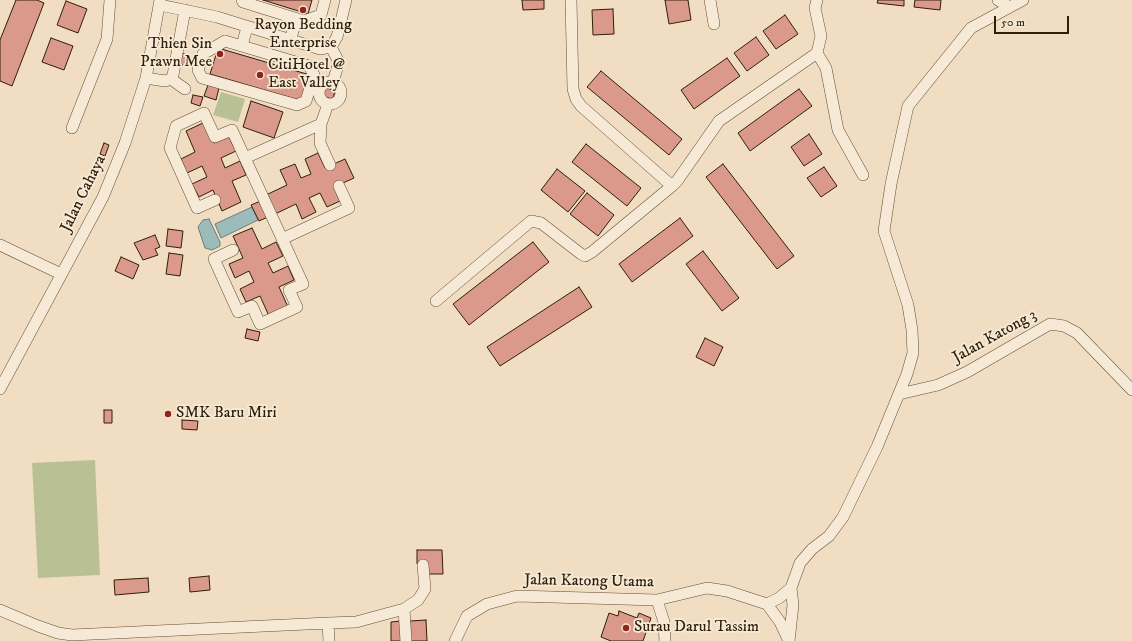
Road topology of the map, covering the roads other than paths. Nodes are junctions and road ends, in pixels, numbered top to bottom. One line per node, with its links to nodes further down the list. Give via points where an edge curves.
1 (110, 0): 26 (street, via 107,39)
2 (242, 0): 13 (street)
3 (325, 0): 13 (street, via 321,15 304,21)
4 (346, 0): 18 (street, via 337,37)
5 (571, 0): 31 (street, via 573,89 576,99)
6 (710, 0): 14 (street)
7 (817, 0): 19 (street, via 821,36)
8 (998, 0): 11 (street)
9 (1023, 0): 11 (street)
10 (160, 2): 12 (street); 20 (street, Jalan Cahaya)
11 (1010, 7): 40 (street, via 971,28 908,106 884,231 908,305 912,330 913,353 908,374)
12 (185, 10): 15 (street); 21 (street)
13 (297, 19): 16 (street)
14 (714, 24)
15 (247, 27): 16 (street); 17 (street)
16 (290, 40): 18 (street, via 320,49)
17 (242, 46): 17 (street, via 309,66 314,75 306,101 297,105 202,78 198,70 203,54 225,42)
18 (331, 47): 22 (street, via 339,62)
19 (816, 53): 29 (street, via 826,68 838,130); 31 (street, via 719,121)
20 (146, 78): 21 (street); 36 (street, Jalan Cahaya, via 126,143 103,197)
21 (170, 80): 23 (street)
22 (333, 82): 24 (street, via 341,90 340,97 336,103); 24 (street, via 323,84 319,90 320,98)
23 (185, 89)
24 (328, 104): 25 (street)
25 (321, 124): 27 (street); 28 (street, via 320,142)
26 (72, 128)
27 (245, 158): 32 (street, via 232,130 215,137 204,113 176,126 170,148 197,208); 33 (street)
28 (330, 165)
29 (863, 175)
30 (339, 186): 33 (street, via 349,208)
31 (672, 186): 37 (street, via 586,256 541,223 531,221)
32 (215, 200)
33 (282, 239): 35 (street, via 303,284 289,290 297,307 260,324 252,306 238,312 214,259)
34 (0, 245): 36 (street)
35 (233, 250)
36 (61, 274): 38 (street, Jalan Cahaya)
37 (436, 301)
38 (0, 389)
39 (1132, 390): 40 (street, Jalan Katong 3, via 1076,333 1064,326 1050,324 967,372 938,384)
40 (899, 394): 42 (street, via 843,517 829,536 812,549 800,563)
41 (424, 565): 45 (street, via 425,589 418,600)
42 (791, 588): 44 (street); 54 (street)
43 (657, 600): 44 (street, Jalan Katong Utama, via 707,588 727,591); 52 (street, Jalan Katong Utama, via 517,596 487,604 466,616); 53 (street, via 664,622)
44 (768, 604): 54 (street)
45 (404, 609): 47 (street, via 356,622); 51 (street)
46 (0, 610): 49 (street, via 58,633)
47 (328, 623): 48 (street); 50 (street)
48 (185, 636): 49 (street)
49 (134, 637)
50 (328, 641)
51 (406, 641)
52 (455, 641)
53 (665, 641)
54 (789, 641)

